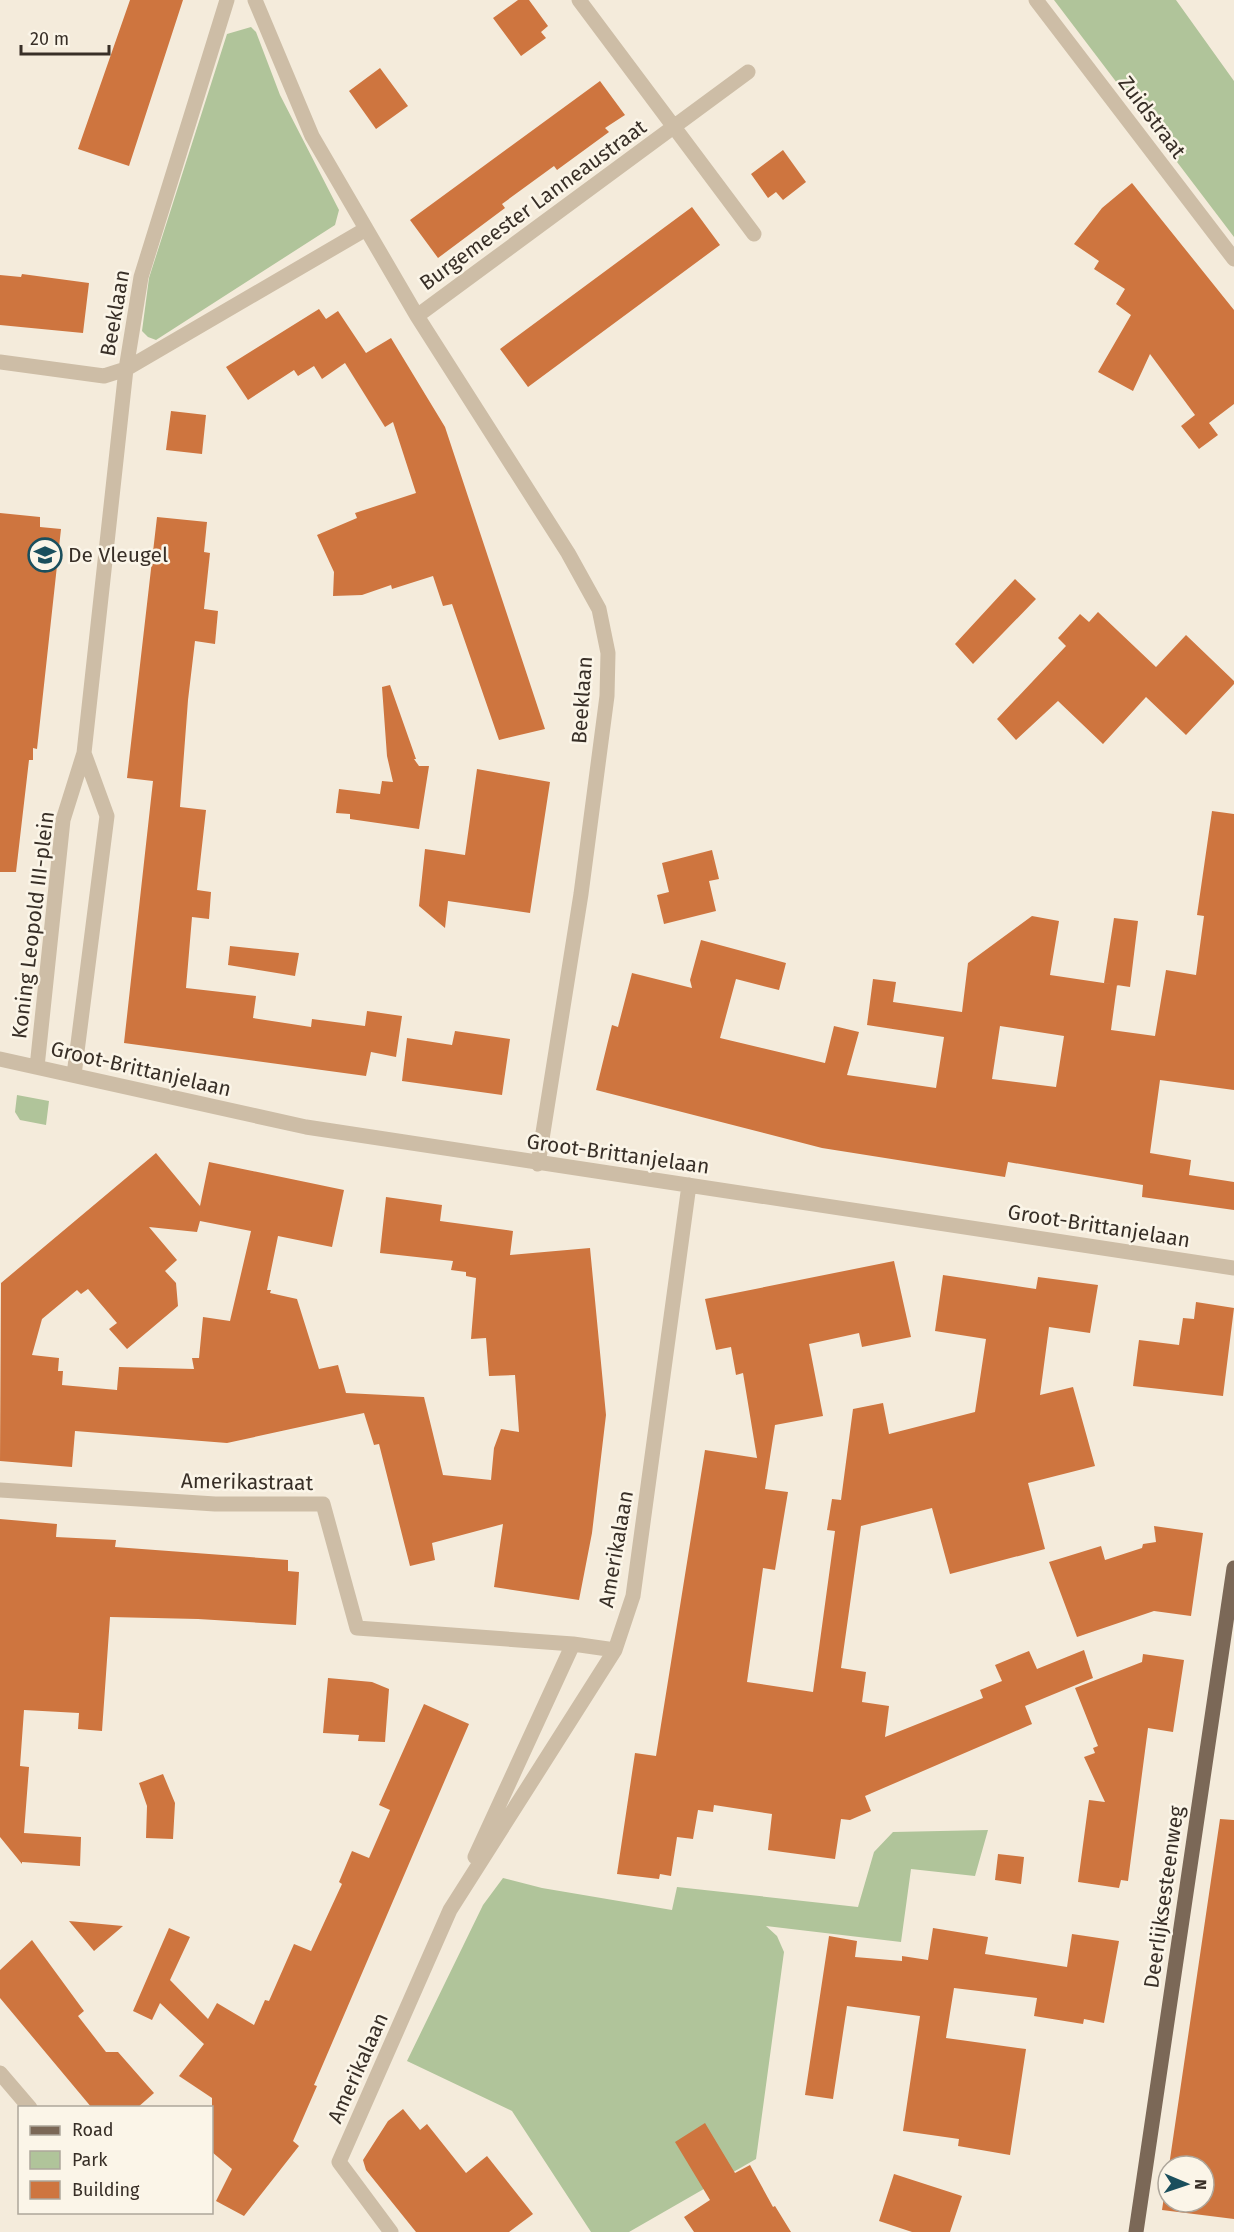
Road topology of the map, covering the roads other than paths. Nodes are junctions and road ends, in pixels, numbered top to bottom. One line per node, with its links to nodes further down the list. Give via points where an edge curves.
1 (227, 0): 12 (street, Beeklaan, via 141,277)
2 (255, 0): 7 (street, Beeklaan, via 312,136)
3 (579, 0): 6 (street, Burgemeester Lanneaustraat)
4 (1036, 0): 9 (street, Zuidstraat)
5 (748, 72): 6 (street, Burgemeester Lanneaustraat)
6 (673, 127): 8 (street, Burgemeester Lanneaustraat); 10 (street, Burgemeester Lanneaustraat)
7 (366, 229): 10 (street, Beeklaan); 12 (street, Beeklaan)
8 (754, 234)
9 (1234, 259)
10 (417, 316): 17 (street, Beeklaan, via 568,553 598,609 608,653 607,696 581,894)
11 (0, 362): 12 (street, via 105,376)
12 (126, 369): 13 (street, Koning Leopold III-plein)
13 (84, 753): 15 (street, Koning Leopold III-plein, via 63,820); 16 (street, Koning Leopold III-plein, via 107,816)
14 (0, 1059): 15 (street, Groot-Brittanjelaan)
15 (37, 1067): 16 (street, Groot-Brittanjelaan)
16 (74, 1075): 17 (street, Groot-Brittanjelaan, via 306,1127)
17 (538, 1164): 18 (street, Groot-Brittanjelaan)
18 (689, 1185): 19 (street, Groot-Brittanjelaan); 23 (street, Amerikalaan, via 633,1596)
19 (1234, 1268)
20 (0, 1490): 22 (street, Amerikastraat, via 215,1504 323,1504 357,1628)
21 (1234, 1568): 28 (main road, Deerlijksesteenweg)
22 (573, 1644): 23 (street, Amerikastraat); 24 (street, Amerikalaan)
23 (615, 1650): 24 (street, Amerikalaan)
24 (450, 1910): 27 (street, Amerikalaan, via 339,2162)
25 (0, 2073): 26 (street)
26 (28, 2106)
27 (392, 2232)
28 (1136, 2232)

